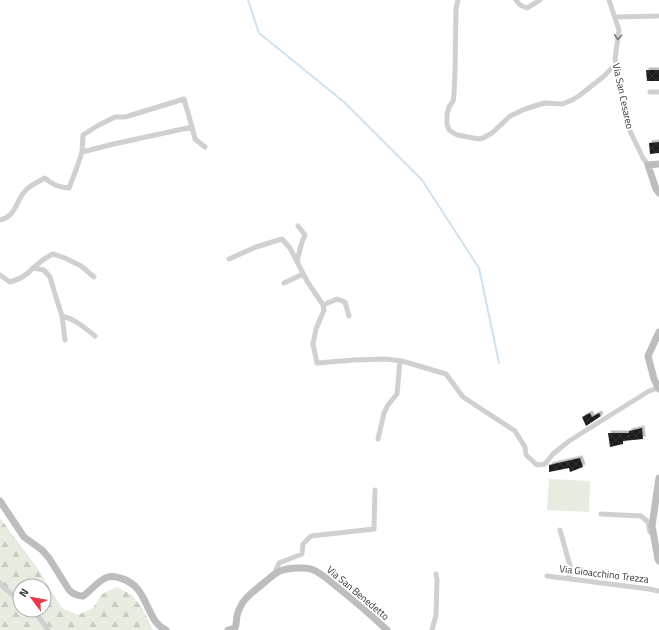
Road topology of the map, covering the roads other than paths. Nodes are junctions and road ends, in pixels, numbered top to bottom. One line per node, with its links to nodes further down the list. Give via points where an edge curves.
1 (458, 0): 7 (street, via 454,95 447,114 447,124 452,133 469,138 483,138 510,116 525,109 544,103 562,104 572,100 603,78)
2 (516, 0): 3 (street, via 527,8)
3 (540, 0)
4 (609, 0): 6 (street, Via San Cesareo)
5 (659, 16): 6 (street)
6 (615, 17): 7 (street, Via San Cesareo, one-way to 7, via 618,30)
7 (616, 64): 14 (street, Via San Cesareo, via 630,131)
8 (650, 92): 9 (street)
9 (659, 92)
10 (192, 127): 11 (street, via 195,139); 12 (street); 12 (street, via 184,99 125,117 115,117 97,126 83,135)
11 (204, 147)
12 (82, 152): 16 (street, via 69,188 61,188 45,178 26,190 11,215)
13 (659, 164): 14 (street)
14 (648, 165): 15 (street)
15 (659, 193)
16 (0, 220)
17 (298, 226): 19 (street, via 305,235)
18 (229, 260): 19 (street, via 256,247 282,239)
19 (297, 261): 21 (street)
20 (33, 268): 22 (street, via 16,281 10,282); 23 (street, via 54,254 81,266); 26 (street, via 44,270 50,277)
21 (303, 274): 24 (street); 25 (street)
22 (0, 275)
23 (94, 277)
24 (284, 283)
25 (323, 305): 27 (street, via 338,298 345,302); 31 (street, via 324,310 313,344 317,363)
26 (62, 316): 29 (street, via 70,318); 30 (street)
27 (349, 316)
28 (659, 332): 32 (street, via 648,356)
29 (95, 336)
30 (65, 340)
31 (400, 360): 32 (street, via 446,374 463,397 515,431 525,446 526,455 536,465 545,464 569,441 649,391); 33 (street, via 397,394 384,413)
32 (659, 389)
33 (378, 439)
34 (659, 478): 39 (street, via 652,526)
35 (375, 490): 41 (street, via 374,529 311,536 302,544 302,554 279,563)
36 (0, 501): 50 (street, via 24,537 49,558 73,594 83,596 108,577 124,579 140,591 153,617)
37 (602, 514): 39 (street, via 641,516 648,522 652,546)
38 (560, 530): 44 (street, via 570,569)
39 (656, 546): 40 (street)
40 (659, 560)
41 (275, 574): 51 (street, Via San Benedetto, via 249,596 239,610 236,625); 52 (street, Via San Benedetto, via 283,570 304,568 319,573)
42 (436, 574): 53 (street, via 436,616)
43 (547, 576): 44 (street, Via Gioacchino Trezza)
44 (569, 579): 46 (street, Via Gioacchino Trezza)
45 (0, 583): 47 (street)
46 (659, 591)
47 (12, 594)
48 (39, 618): 49 (street)
49 (48, 630)
50 (166, 630)
51 (228, 630)
52 (388, 630)
53 (432, 630)

